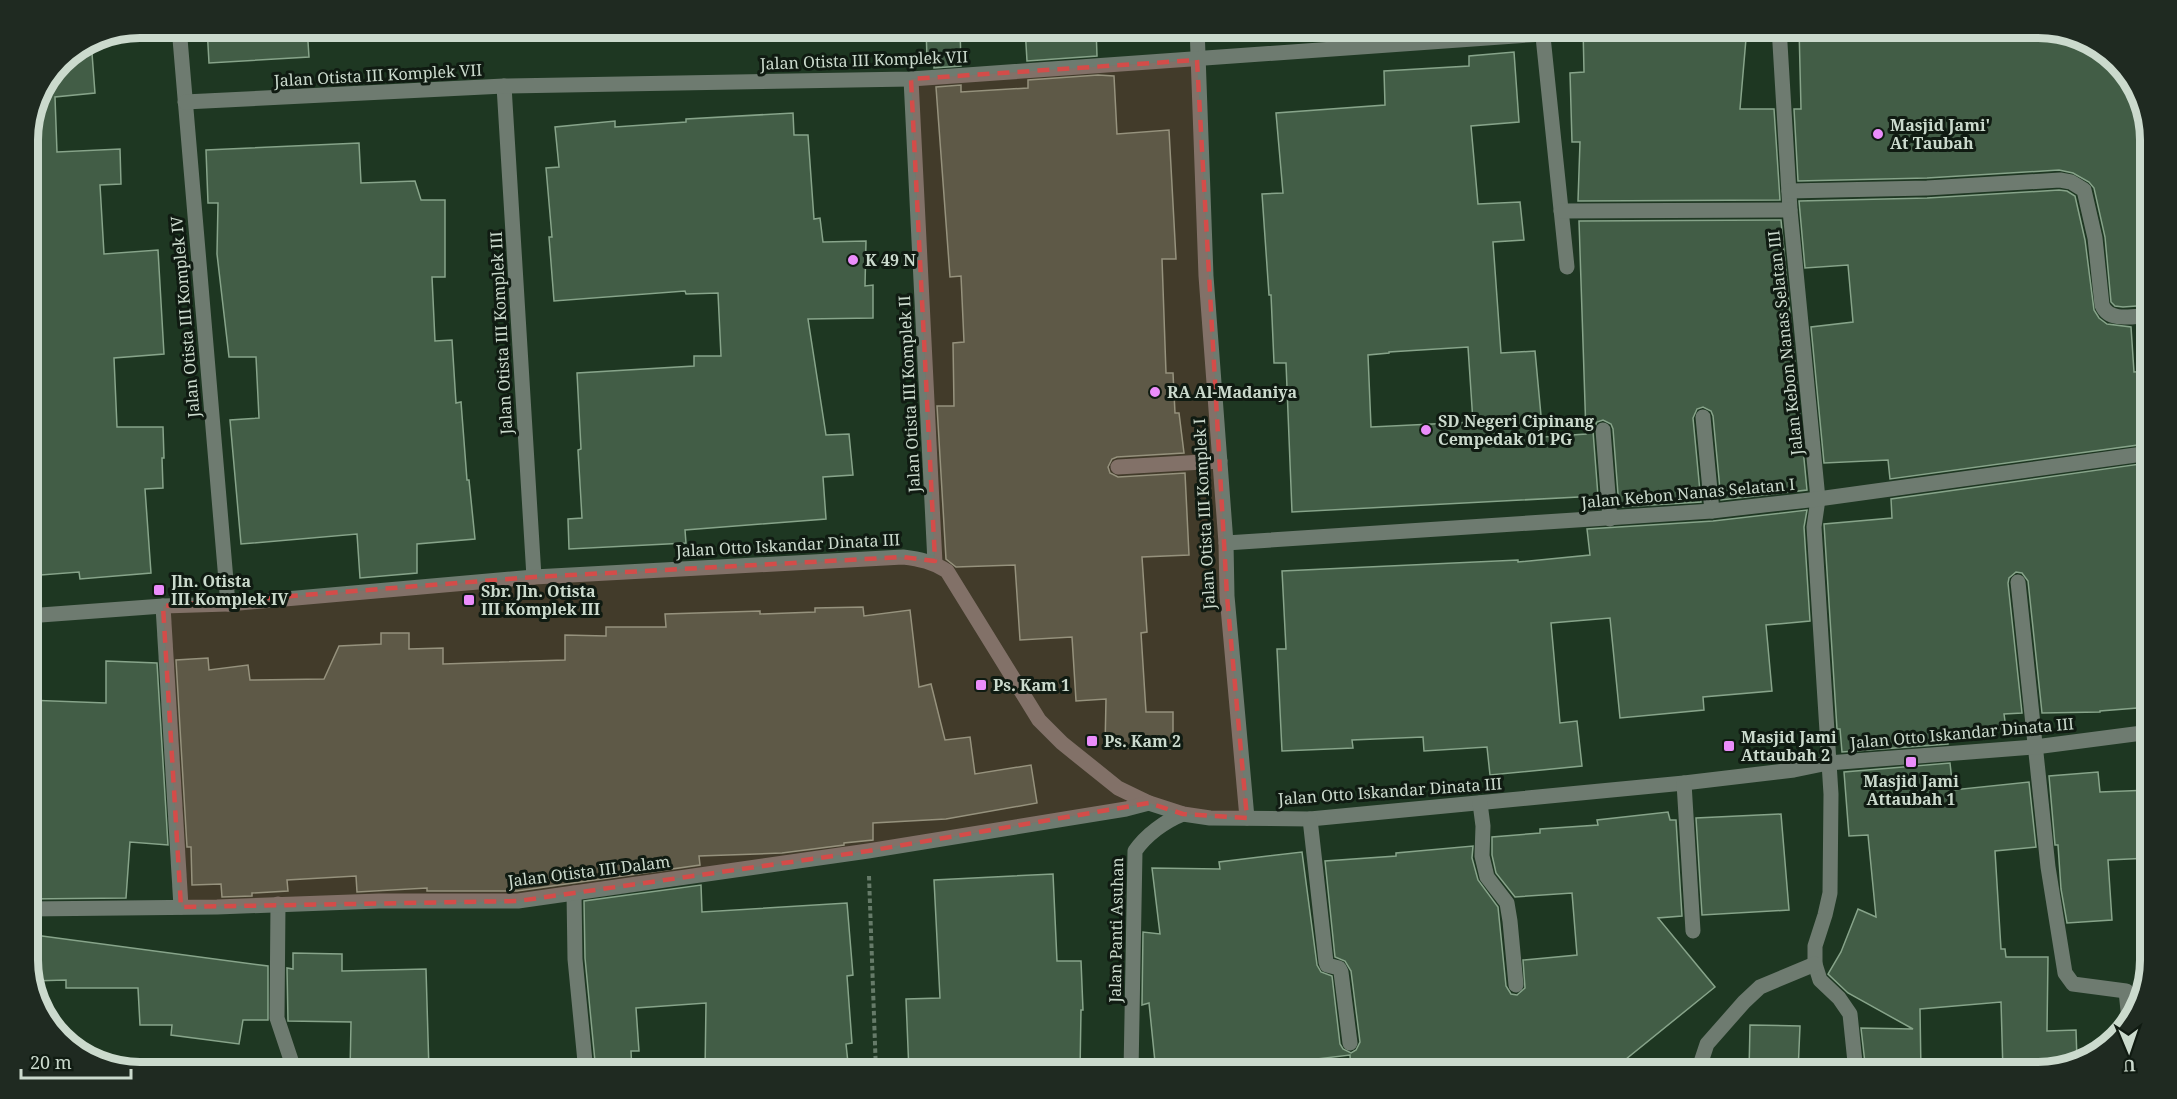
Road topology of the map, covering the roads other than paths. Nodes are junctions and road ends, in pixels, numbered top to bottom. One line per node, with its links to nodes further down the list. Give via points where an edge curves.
1 (180, 38): 9 (street, Jalan Otista III Komplek IV)
2 (1197, 38): 6 (street, Jalan Otista III Komplek I)
3 (1451, 38): 6 (street, Jalan Otista III Komplek VII)
4 (1544, 38): 11 (street)
5 (1780, 38): 10 (street, Jalan Kebon Nanas Selatan III)
6 (1197, 60): 7 (street, Jalan Otista III Komplek VII); 18 (street, Jalan Otista III Komplek I, via 1206,276)
7 (911, 79): 8 (street, Jalan Otista III Komplek VII); 24 (street, Jalan Otista III Komplek II)
8 (504, 86): 9 (street, Jalan Otista III Komplek VII); 25 (street, Jalan Otista III Komplek III)
9 (185, 102): 27 (street, Jalan Otista III Komplek IV)
10 (1789, 191): 12 (street, Jalan Kebon Nanas Selatan III); 14 (street, via 2071,182 2084,190 2105,312)
11 (1561, 210): 12 (street); 13 (street)
12 (1790, 210): 20 (street, Jalan Kebon Nanas Selatan III)
13 (1567, 267)
14 (2139, 315)
15 (1702, 417): 21 (street)
16 (1603, 430): 22 (street)
17 (2139, 454): 20 (street, Jalan Kebon Nanas Selatan I)
18 (1220, 461): 19 (street); 23 (street, Jalan Otista III Komplek I)
19 (1118, 467)
20 (1818, 499): 21 (street, Jalan Kebon Nanas Selatan I); 32 (street, Jalan Kebon Nanas Selatan III, via 1814,527)
21 (1712, 511): 22 (street, Jalan Kebon Nanas Selatan I)
22 (1610, 519): 23 (street, Jalan Kebon Nanas Selatan I)
23 (1226, 543): 37 (street, Jalan Otista III Komplek I, via 1227,596)
24 (935, 563): 25 (street, Jalan Otto Iskandar Dinata III, via 903,556); 34 (street, Jalan Otto Iskandar Dinata III, via 956,584 1039,720 1090,768)
25 (534, 577): 27 (street, Jalan Otto Iskandar Dinata III)
26 (2018, 582): 31 (street)
27 (228, 604): 28 (street, Jalan Otto Iskandar Dinata III)
28 (163, 606): 29 (street, Jalan Otto Iskandar Dinata III); 41 (street)
29 (38, 615)
30 (2140, 733): 31 (street, Jalan Otto Iskandar Dinata III)
31 (2035, 747): 32 (street, Jalan Otto Iskandar Dinata III); 46 (street, via 2065,974 2073,984 2126,991)
32 (1828, 763): 33 (street, Jalan Otto Iskandar Dinata III); 44 (street, Jalan Kebon Nanas Selatan III, via 1832,794 1830,893 1815,946)
33 (1684, 783): 35 (street, Jalan Otto Iskandar Dinata III); 43 (street)
34 (1149, 803): 36 (street, Jalan Otto Iskandar Dinata III); 39 (street, Jalan Otista III Dalam, via 868,851)
35 (1480, 803): 38 (street, Jalan Otto Iskandar Dinata III); 45 (street, via 1482,856 1487,877 1507,903)
36 (1183, 814): 37 (street, Jalan Otto Iskandar Dinata III); 50 (street, Jalan Panti Asuhan, via 1169,819 1135,851)
37 (1247, 818): 38 (street, Jalan Otto Iskandar Dinata III)
38 (1310, 819): 47 (street, via 1326,962 1341,972)
39 (574, 893): 40 (street, Jalan Otista III Dalam, via 518,901); 49 (street, via 575,959)
40 (278, 904): 41 (street, Jalan Otista III Dalam); 48 (street, via 277,1018)
41 (181, 907): 42 (street, Jalan Otista III Dalam)
42 (38, 909)
43 (1693, 931)
44 (1815, 964): 51 (street, via 1760,987 1707,1044); 52 (street, via 1820,980 1850,1014)
45 (1516, 985)
46 (2128, 1006)
47 (1350, 1043)
48 (292, 1062)
49 (585, 1062)
50 (1131, 1062)
51 (1701, 1062)
52 (1855, 1062)

